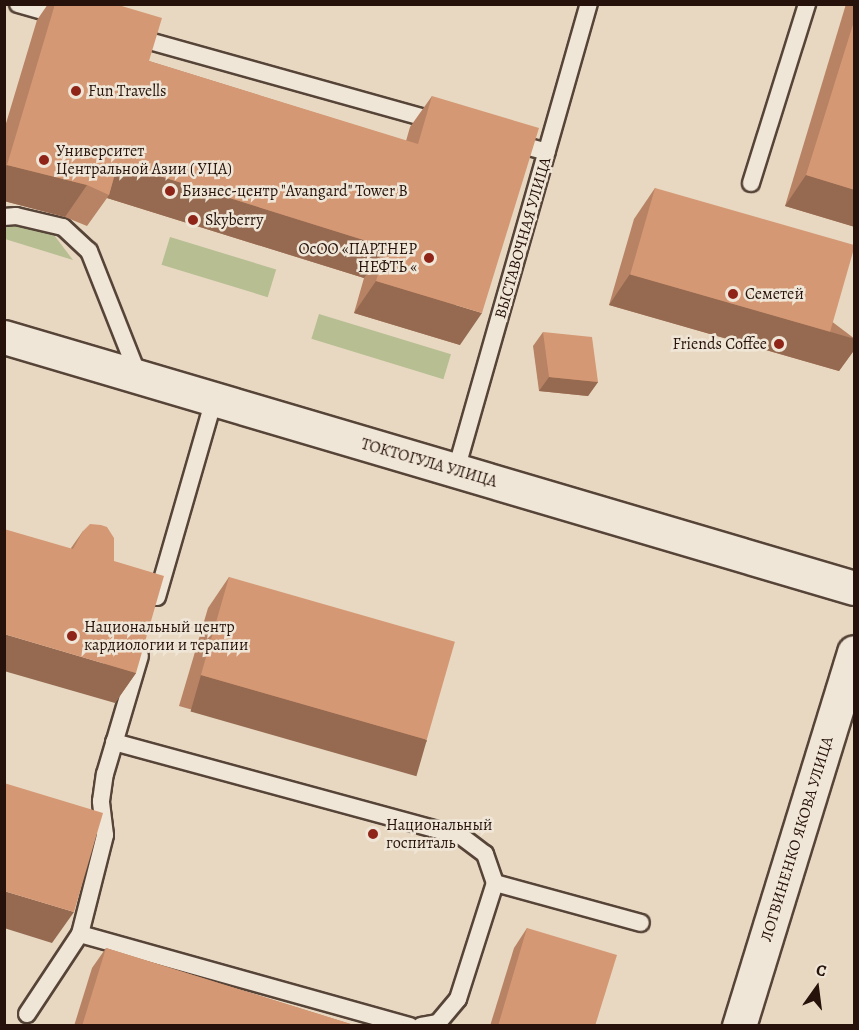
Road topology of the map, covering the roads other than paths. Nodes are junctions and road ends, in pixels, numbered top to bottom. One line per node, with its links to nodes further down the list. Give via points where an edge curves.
1 (18, 4): 4 (lane)
2 (589, 4): 8 (lane, ВЫСТАВОЧНАЯ УЛИЦА)
3 (807, 4): 9 (lane)
4 (79, 21)
5 (113, 31): 6 (lane)
6 (456, 127)
7 (490, 136): 8 (lane)
8 (547, 152): 14 (lane, ВЫСТАВОЧНАЯ УЛИЦА)
9 (751, 183)
10 (4, 217): 12 (lane, via 63,226 89,251)
11 (4, 337): 12 (main road, ТОКТОГУЛА УЛИЦА)
12 (139, 376): 13 (main road, ТОКТОГУЛА УЛИЦА)
13 (214, 399): 14 (main road, ТОКТОГУЛА УЛИЦА); 16 (lane)
14 (456, 470): 15 (main road, ТОКТОГУЛА УЛИЦА)
15 (855, 588)
16 (152, 616)
17 (145, 639): 19 (lane)
18 (855, 652): 26 (main road, ЛОГВИНЕНКО ЯКОВА УЛИЦА)
19 (114, 742): 20 (lane, via 460,836 485,854); 22 (lane, via 101,801 105,835)
20 (495, 883): 21 (lane); 25 (lane, via 459,999 438,1023)
21 (641, 923)
22 (80, 934): 23 (lane); 24 (lane)
23 (27, 1014)
24 (410, 1026)
25 (421, 1026)
26 (739, 1026)

